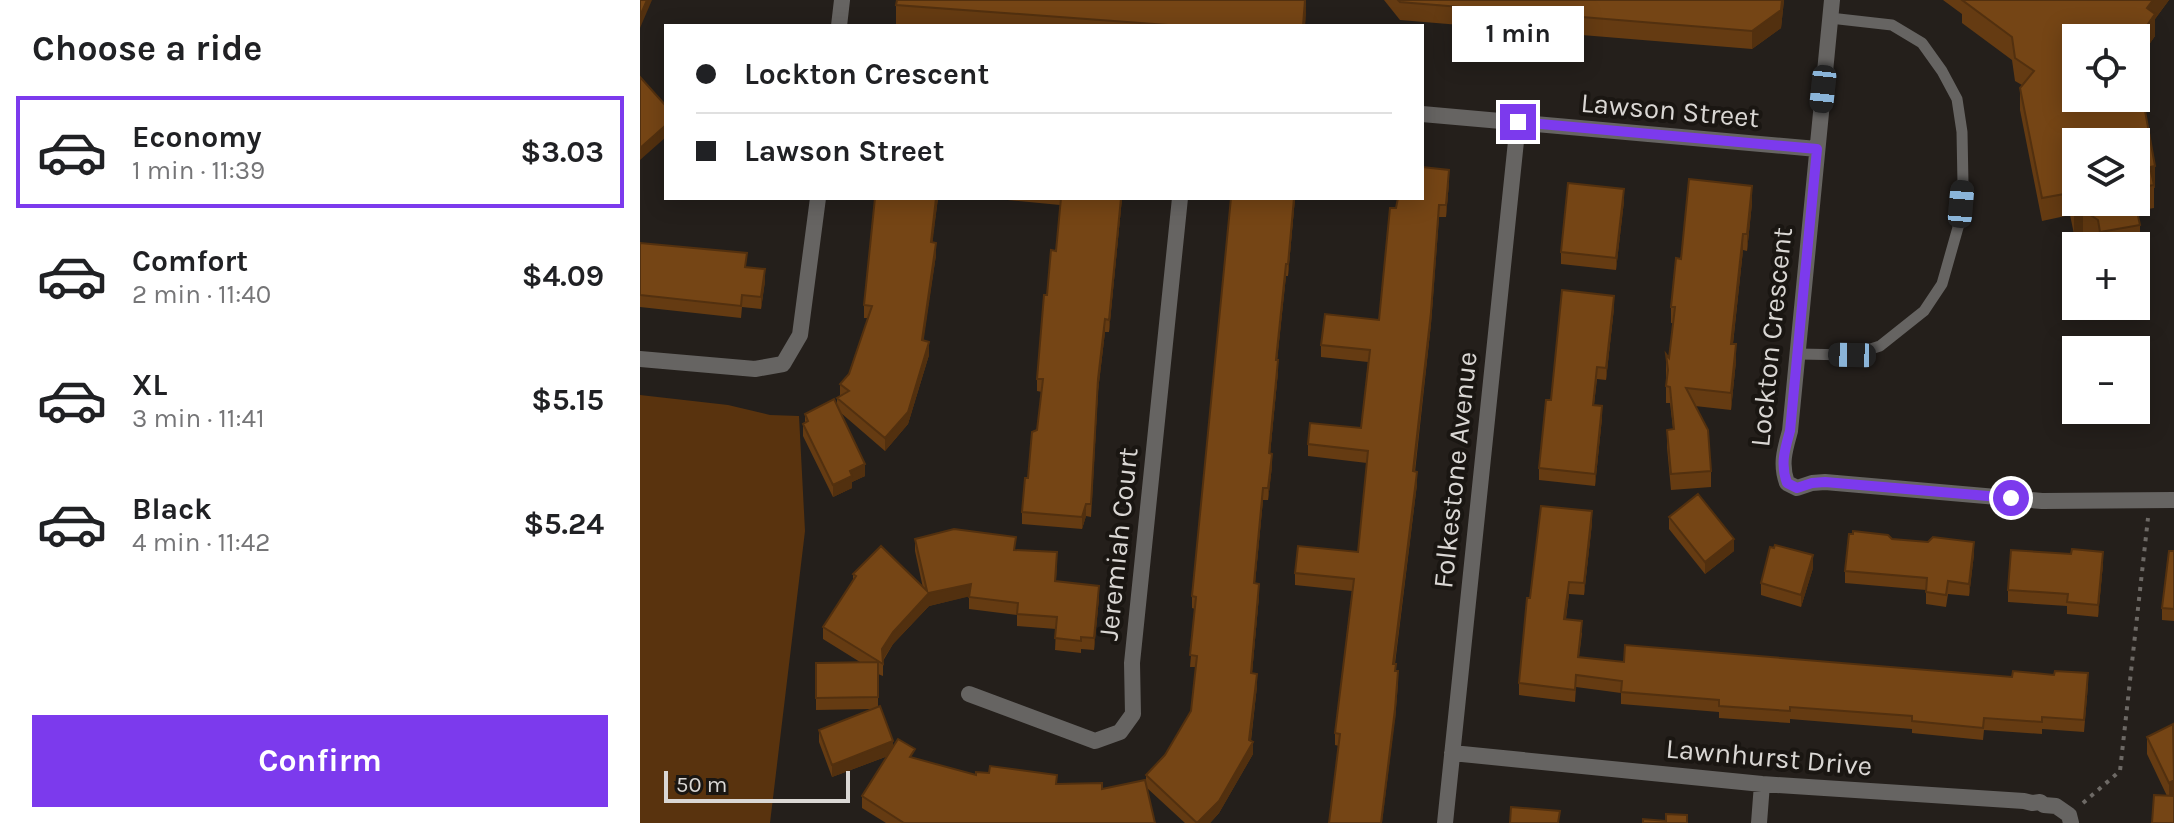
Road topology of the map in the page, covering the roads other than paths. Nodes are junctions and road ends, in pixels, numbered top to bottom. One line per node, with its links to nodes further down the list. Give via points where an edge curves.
1 (842, 0): 4 (street)
2 (1832, 0): 3 (street, Lockton Crescent)
3 (1830, 18): 7 (street, Lockton Crescent); 10 (lane, via 1892,25 1922,43 1957,99 1963,184 1959,224 1942,284 1924,311 1880,346 1852,355)
4 (839, 24)
5 (1424, 114): 6 (street, Lawson Street)
6 (1518, 122): 7 (street, Lawson Street); 14 (street, Folkestone Avenue)
7 (1817, 149): 10 (street, Lockton Crescent)
8 (818, 200): 11 (street, via 800,335 783,364 755,369)
9 (1180, 200): 13 (street, Jeremiah Court, via 1132,663 1133,714 1120,732 1095,741)
10 (1798, 354): 12 (street, Lockton Crescent, via 1782,471 1787,483 1797,488 1825,482 2042,501)
11 (640, 359)
12 (2174, 500)
13 (969, 694)
14 (1452, 753): 15 (street, Lawnhurst Drive); 17 (street, Folkestone Avenue)
15 (1762, 784): 16 (street, Lawnhurst Drive, via 2040,802 2056,806); 18 (street)
16 (2070, 819)
17 (1445, 823)
18 (1759, 823)

